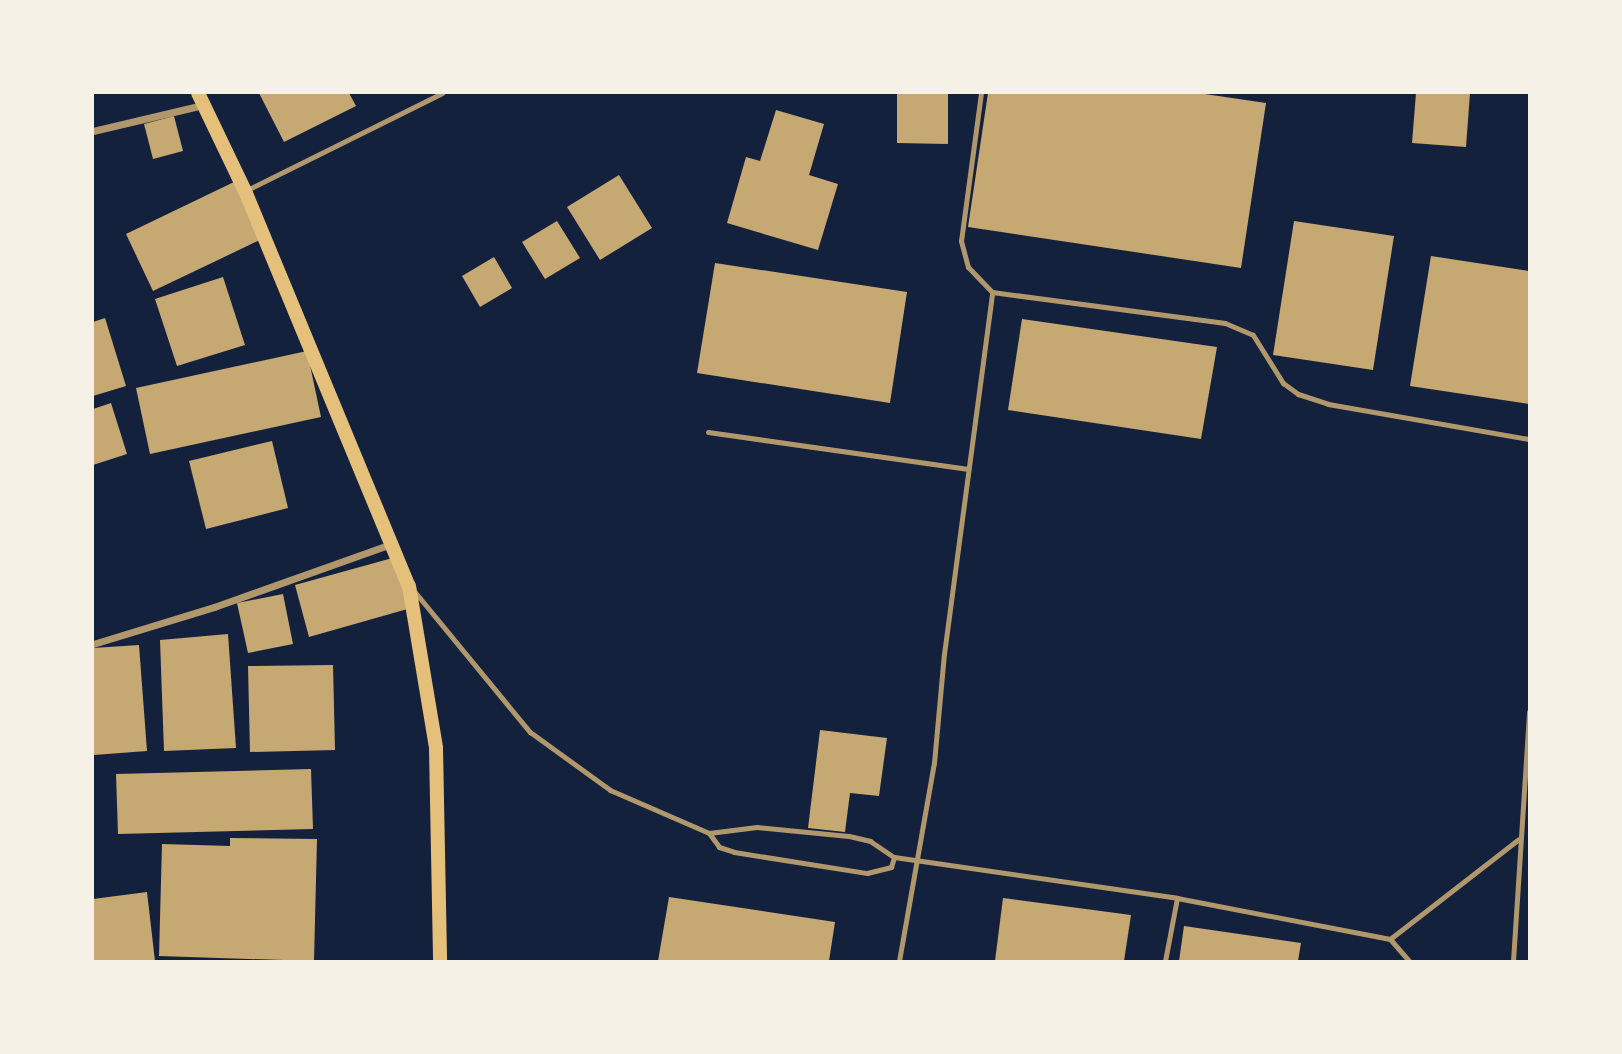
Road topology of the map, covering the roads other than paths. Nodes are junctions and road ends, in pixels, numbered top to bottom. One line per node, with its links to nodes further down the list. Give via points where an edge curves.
1 (442, 93): 5 (lane)
2 (981, 93): 6 (lane, via 961,240 968,267)
3 (201, 99): 4 (street); 5 (main road)
4 (93, 131)
5 (245, 191): 10 (main road)
6 (992, 292): 8 (lane, via 1226,323 1253,335 1283,383 1298,394 1328,404); 9 (lane)
7 (708, 432): 9 (lane)
8 (1529, 439)
9 (968, 469): 17 (lane)
10 (394, 543): 11 (main road); 12 (street)
11 (409, 586): 14 (lane, via 530,732 610,790); 20 (main road, via 437,759)
12 (93, 644)
13 (1529, 712): 15 (lane)
14 (709, 833): 16 (lane, via 757,827 849,836 878,844); 16 (lane, via 719,847 734,852 846,872 879,871 891,867)
15 (1518, 839): 19 (lane); 24 (lane)
16 (894, 857): 17 (lane)
17 (919, 860): 18 (lane); 21 (lane)
18 (1177, 898): 19 (lane); 22 (lane)
19 (1390, 939): 23 (lane)
20 (440, 961)
21 (899, 961)
22 (1165, 961)
23 (1409, 961)
24 (1513, 961)

